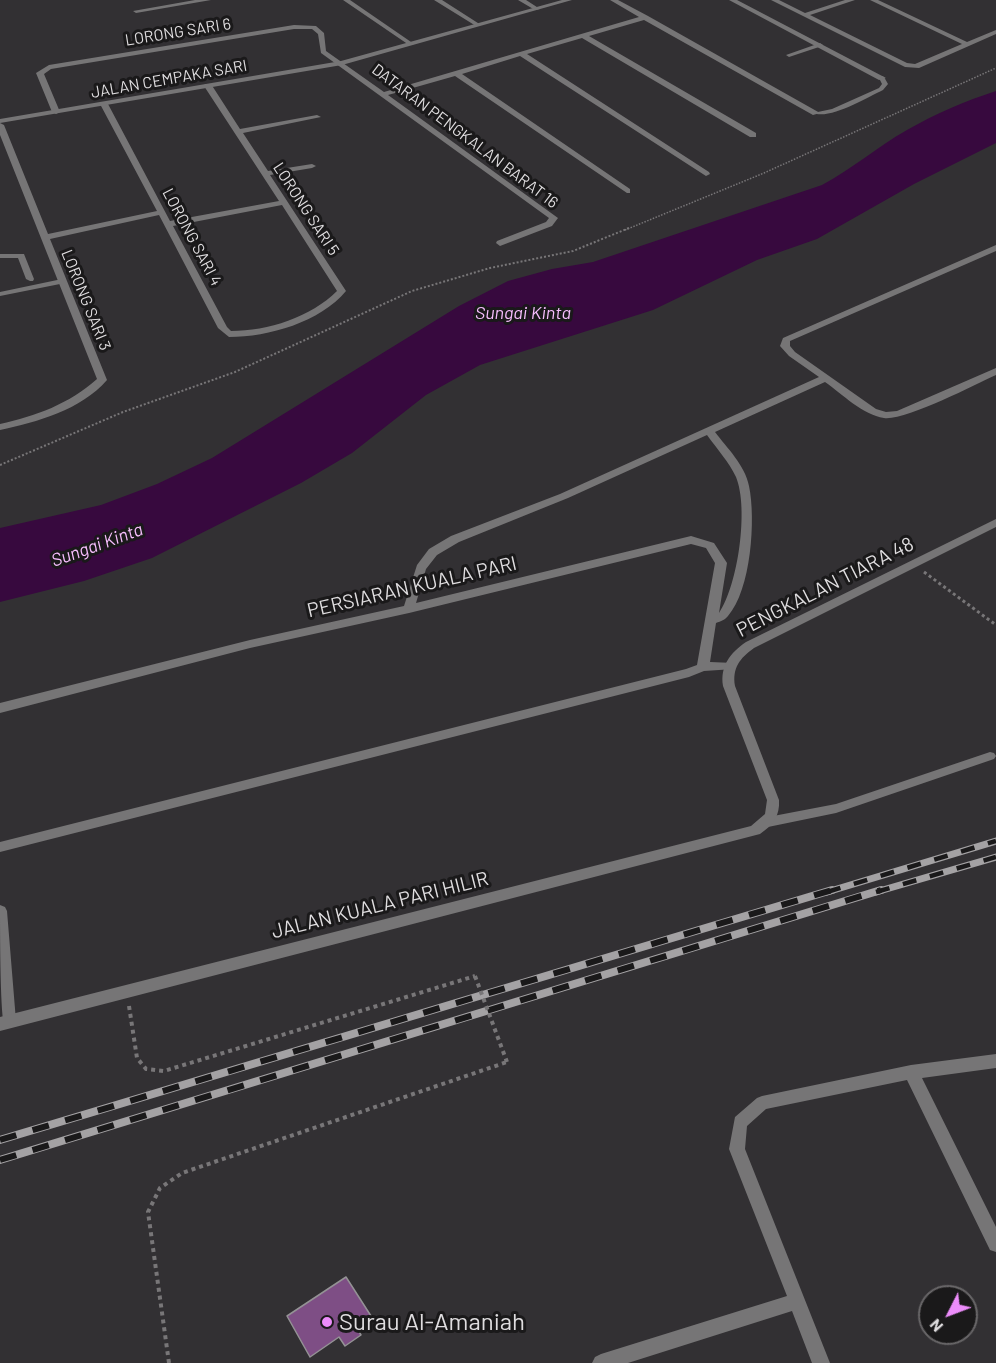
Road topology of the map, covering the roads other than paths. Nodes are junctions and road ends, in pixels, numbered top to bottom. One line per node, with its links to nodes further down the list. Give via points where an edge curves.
1 (208, 0): 12 (street)
2 (346, 0): 18 (street)
3 (437, 0): 15 (street)
4 (522, 0): 11 (street)
5 (569, 0): 11 (street, JALAN CEMPAKA SARI)
6 (613, 0): 14 (street)
7 (732, 0): 19 (street)
8 (774, 0): 13 (street)
9 (852, 0): 13 (street)
10 (873, 0): 20 (street)
11 (537, 9): 15 (street, JALAN CEMPAKA SARI)
12 (136, 11)
13 (805, 15): 20 (street, via 904,65 916,66)
14 (646, 17): 17 (street); 30 (street)
15 (478, 25): 18 (street, JALAN CEMPAKA SARI)
16 (996, 32): 20 (street)
17 (584, 36): 21 (street); 34 (street)
18 (411, 44): 23 (street, JALAN CEMPAKA SARI)
19 (819, 45): 22 (lane); 25 (street)
20 (969, 45)
21 (520, 54): 24 (street); 37 (street)
22 (789, 56)
23 (342, 63): 26 (street, JALAN CEMPAKA SARI); 27 (street, DATARAN PENGKALAN BARAT 16); 29 (street, LORONG SARI 6, via 323,52 321,33 305,26 143,51 42,70)
24 (456, 73): 27 (street); 38 (street)
25 (882, 78): 30 (lane, via 885,84 881,89 833,111)
26 (208, 86): 28 (street, JALAN CEMPAKA SARI); 33 (street, LORONG SARI 5)
27 (385, 94): 43 (street, DATARAN PENGKALAN BARAT 16, via 554,218 549,224)
28 (104, 104): 29 (street, JALAN CEMPAKA SARI); 40 (street, LORONG SARI 4)
29 (56, 112): 32 (street, JALAN CEMPAKA SARI)
30 (816, 113)
31 (317, 117): 33 (street)
32 (0, 123): 42 (street, LORONG SARI 3)
33 (238, 132): 36 (street, LORONG SARI 5)
34 (753, 135)
35 (312, 166): 36 (street)
36 (265, 174): 39 (street, LORONG SARI 5)
37 (706, 174)
38 (627, 191)
39 (284, 202): 41 (street); 49 (street, LORONG SARI 5, via 342,291 335,299)
40 (162, 212): 41 (street, LORONG SARI 4); 42 (street)
41 (168, 224): 49 (street, LORONG SARI 4, via 223,328 230,334 244,336)
42 (45, 237): 47 (street, LORONG SARI 3)
43 (500, 243)
44 (996, 248): 51 (street, via 786,340 785,346 792,354)
45 (0, 256): 46 (lane, via 21,256)
46 (30, 279)
47 (62, 281): 48 (lane); 52 (street, LORONG SARI 3, via 102,380 70,404)
48 (0, 294)
49 (283, 324)
50 (996, 370): 51 (street, via 899,414 885,415)
51 (825, 378): 53 (street)
52 (0, 427)
53 (709, 431): 55 (street, via 564,496 455,539 434,552 422,568); 56 (street, via 744,485 745,531 736,597 721,618)
54 (996, 523): 57 (street, PENGKALAN TIARA 48, via 750,645)
55 (408, 609): 56 (street, PERSIARAN KUALA PARI, via 691,540 705,542 715,549 721,563); 59 (street, PERSIARAN KUALA PARI, via 250,644)
56 (711, 621): 58 (street, PERSIARAN KUALA PARI)
57 (730, 666): 58 (street); 61 (street, PENGKALAN TIARA 48, via 729,686 773,800 774,810)
58 (703, 667): 62 (street)
59 (0, 708)
60 (990, 756): 61 (lane, via 836,808)
61 (768, 822): 64 (street, JALAN KUALA PARI HILIR, via 755,830)
62 (0, 847)
63 (0, 911): 64 (street)
64 (5, 1022)
65 (996, 1061): 66 (street)
66 (910, 1072): 67 (street); 68 (street, via 762,1103 740,1122 737,1149)
67 (996, 1244)
68 (797, 1301): 69 (street); 70 (street)
69 (600, 1363)
70 (821, 1363)

